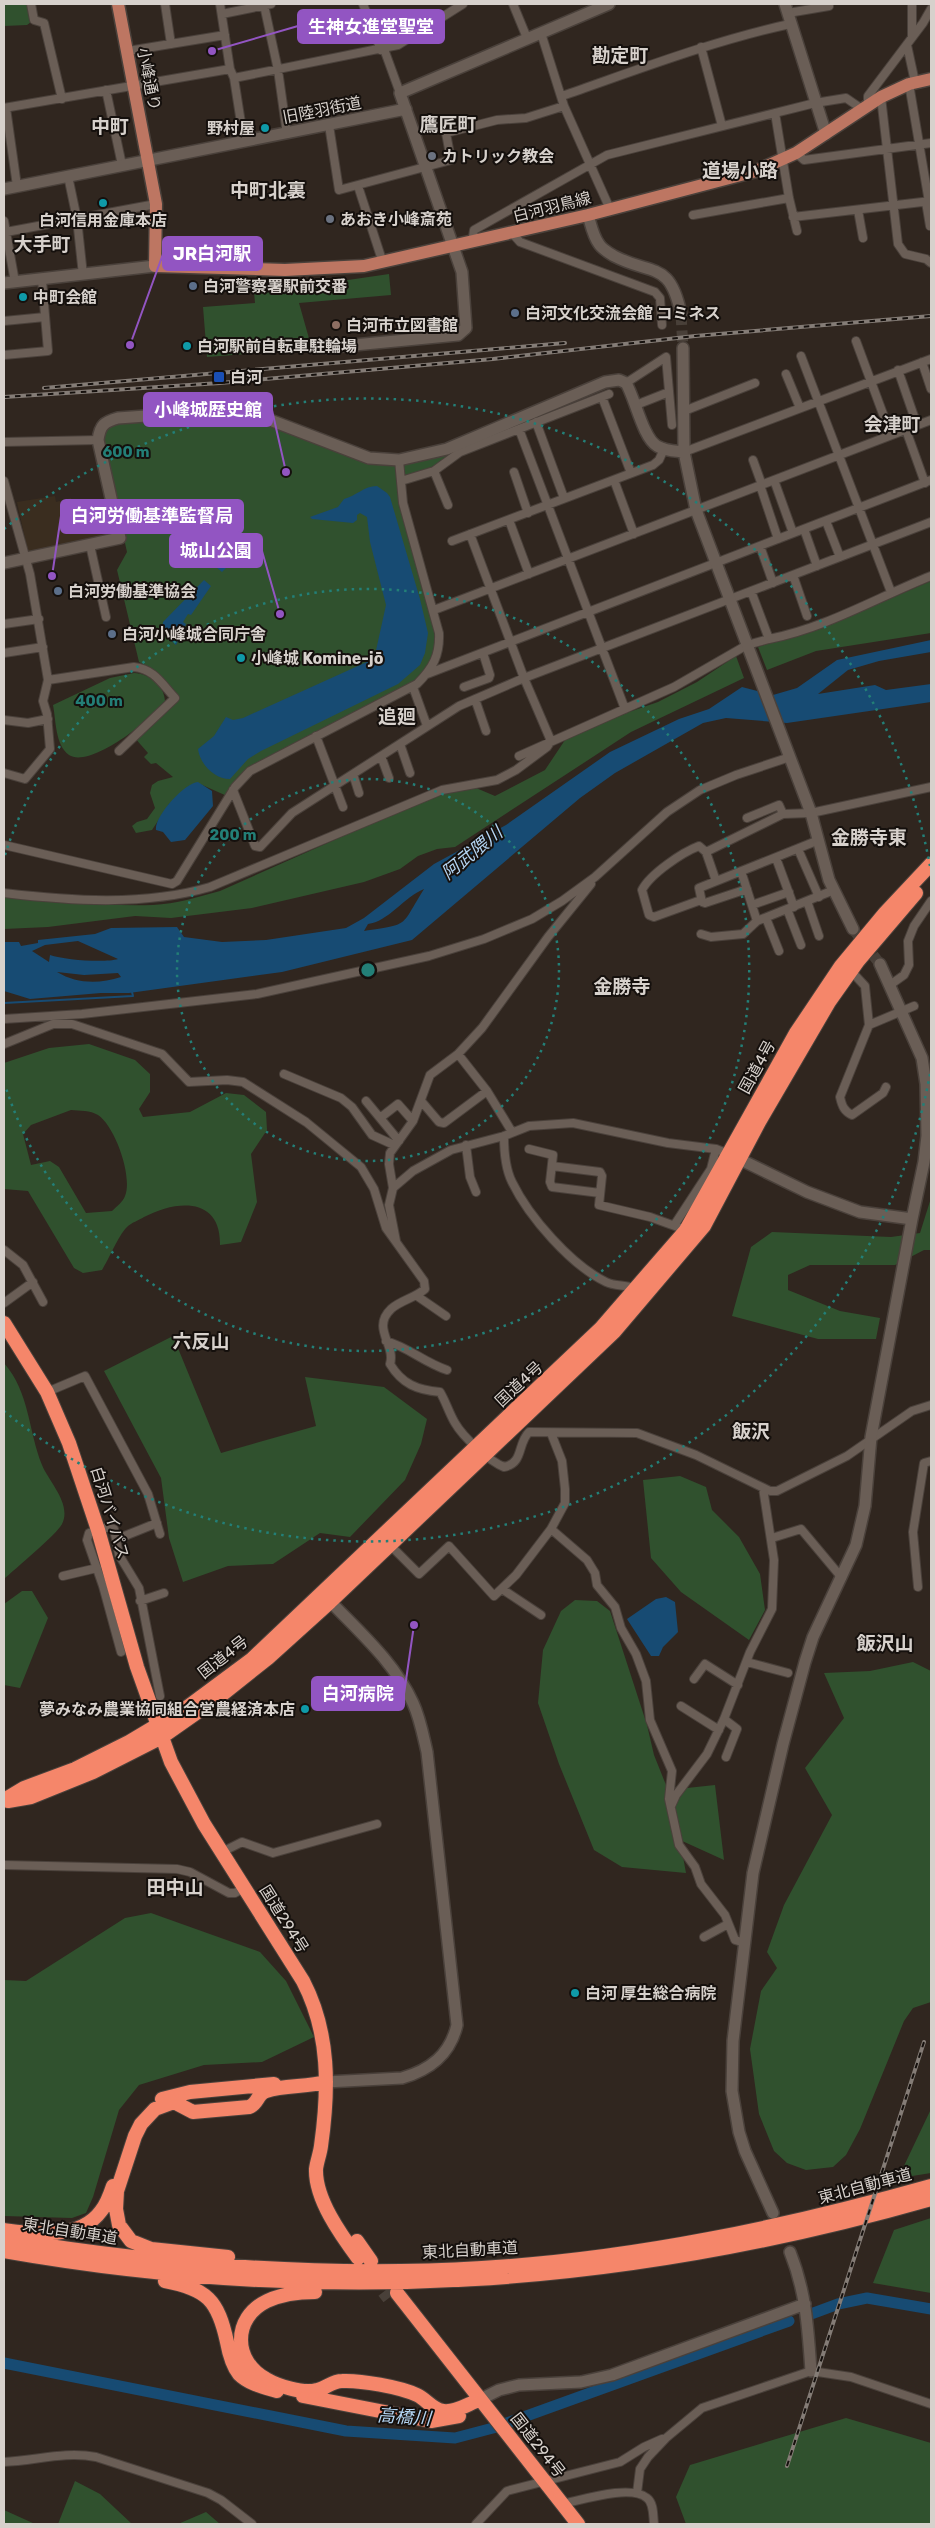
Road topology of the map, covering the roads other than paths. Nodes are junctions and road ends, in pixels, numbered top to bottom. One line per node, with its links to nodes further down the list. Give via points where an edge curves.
1 (31, 4): 36 (street, via 34,20 44,23)
2 (118, 4): 25 (main road, 小峰通り)
3 (166, 4): 21 (street)
4 (220, 4): 13 (street)
5 (363, 4): 24 (street)
6 (462, 4): 24 (street, via 412,37)
7 (513, 4): 20 (street)
8 (609, 4): 17 (street)
9 (912, 4): 19 (street)
10 (268, 5): 13 (street); 27 (street)
11 (829, 6): 14 (street)
12 (931, 9): 16 (street)
13 (222, 14): 18 (street)
14 (787, 14): 23 (street, via 743,34); 37 (street)
15 (931, 24): 16 (street)
16 (922, 25): 19 (street)
17 (541, 33): 20 (street); 34 (street)
18 (225, 35): 21 (street); 26 (street)
19 (912, 37): 22 (street)
20 (527, 38): 33 (street)
21 (171, 44): 25 (street)
22 (907, 45): 30 (street); 39 (street, via 868,96)
23 (701, 47): 34 (street); 44 (street)
24 (382, 49): 27 (street); 33 (street)
25 (128, 51): 31 (main road, 小峰通り)
26 (230, 70): 28 (street); 31 (street)
27 (278, 70): 28 (street); 45 (street)
28 (234, 78): 47 (street)
29 (931, 79): 30 (main road, 白河羽鳥線)
30 (912, 83): 35 (main road, 白河羽鳥線); 49 (street)
31 (134, 86): 32 (street); 53 (main road, 小峰通り)
32 (106, 90): 36 (street); 55 (street)
33 (400, 93): 41 (street)
34 (562, 96): 38 (street)
35 (881, 97): 39 (main road, 白河羽鳥線); 50 (street)
36 (62, 99): 40 (street)
37 (815, 103): 39 (street, via 846,98); 42 (street); 46 (street)
38 (564, 106): 54 (street); 57 (street, via 526,118 497,120 446,133 451,160)
39 (865, 106): 46 (main road, 白河羽鳥線)
40 (5, 108): 59 (street)
41 (406, 109): 43 (street, 旧陸羽街道); 57 (street)
42 (775, 113): 44 (street); 52 (street)
43 (329, 126): 45 (street, 旧陸羽街道); 60 (street, via 339,190)
44 (722, 126): 54 (street, via 626,148)
45 (287, 134): 47 (street, 旧陸羽街道)
46 (826, 134): 51 (main road, 白河羽鳥線)
47 (244, 142): 53 (street, 旧陸羽街道)
48 (931, 143): 49 (street)
49 (920, 144): 50 (street); 56 (street)
50 (888, 150): 51 (street, via 804,160); 65 (street)
51 (796, 153): 52 (main road, 白河羽鳥線)
52 (784, 159): 62 (street); 66 (main road, 白河羽鳥線, via 741,176)
53 (148, 160): 55 (street, 旧陸羽街道); 64 (main road, 小峰通り)
54 (590, 163): 66 (street); 78 (street, via 474,230)
55 (122, 165): 58 (street, 旧陸羽街道)
56 (928, 167): 63 (street)
57 (425, 168): 60 (street); 79 (street)
58 (68, 176): 59 (street, 旧陸羽街道); 71 (street)
59 (17, 186): 61 (street, 旧陸羽街道)
60 (358, 186): 81 (street)
61 (4, 189)
62 (789, 198): 69 (street); 70 (street)
63 (929, 202): 65 (street); 73 (street)
64 (156, 204): 71 (street); 82 (main road, 小峰通り)
65 (893, 206): 67 (street); 80 (street, via 901,251)
66 (610, 209): 68 (main road, 白河羽鳥線)
67 (858, 210): 70 (street); 77 (street)
68 (588, 215): 76 (main road, 白河羽鳥線); 86 (street, via 596,240 608,252 665,276 672,284)
69 (693, 215)
70 (793, 217): 74 (street)
71 (77, 219): 75 (street); 83 (street)
72 (4, 221): 75 (street)
73 (930, 226)
74 (797, 231)
75 (6, 232): 85 (street)
76 (512, 233): 78 (main road, 白河羽鳥線); 89 (street, via 520,242 655,292 660,298)
77 (863, 238)
78 (472, 243): 79 (main road, 白河羽鳥線)
79 (452, 248): 81 (main road, 白河羽鳥線); 91 (street, via 463,274 464,332 429,339)
80 (929, 260)
81 (383, 263): 82 (main road, 白河羽鳥線, via 341,269 285,270)
82 (155, 266): 83 (street)
83 (83, 275): 84 (street)
84 (42, 280): 85 (street); 87 (street)
85 (10, 282)
86 (681, 314)
87 (45, 317): 88 (street); 93 (street, via 48,351)
88 (4, 321)
89 (662, 325)
90 (856, 341): 99 (street)
91 (323, 348)
92 (683, 348): 108 (street)
93 (4, 356)
94 (801, 356): 104 (street)
95 (931, 359): 96 (street)
96 (922, 362): 97 (street); 102 (street)
97 (898, 370): 99 (street); 113 (street)
98 (786, 374): 106 (street)
99 (870, 381): 104 (street); 109 (street)
100 (626, 383): 103 (street, via 666,357); 105 (street); 107 (street, via 619,380 605,382)
101 (755, 383): 108 (street)
102 (931, 389)
103 (669, 392): 105 (street); 112 (street)
104 (818, 401): 106 (street); 121 (street)
105 (636, 405): 118 (street, via 650,440)
106 (800, 408): 119 (street)
107 (556, 409): 111 (street); 120 (street); 126 (street, via 605,395)
108 (684, 411): 119 (street)
109 (883, 414)
110 (931, 420): 113 (street)
111 (536, 422): 114 (street); 133 (street)
112 (672, 425)
113 (917, 425): 115 (street)
114 (519, 429): 120 (street); 135 (street)
115 (906, 430): 121 (street); 131 (street)
116 (98, 440): 117 (street); 122 (street, via 100,427 106,421 118,418 229,410 270,420 369,458); 149 (street, via 120,538)
117 (4, 442)
118 (664, 449): 119 (street); 126 (street, via 656,463)
119 (684, 452): 137 (street)
120 (449, 453): 122 (street); 124 (street)
121 (839, 455): 128 (street); 136 (street)
122 (399, 460): 130 (street)
123 (753, 460): 132 (street)
124 (434, 471): 130 (street); 134 (street)
125 (514, 472): 138 (street)
126 (631, 473): 127 (street)
127 (614, 480): 133 (street); 145 (street)
128 (774, 480): 132 (street); 143 (street)
129 (4, 481): 152 (street)
130 (401, 481): 165 (street, via 403,503)
131 (928, 481): 136 (street)
132 (761, 485): 137 (street); 146 (street)
133 (564, 498): 135 (street)
134 (448, 505)
135 (548, 505): 138 (street); 153 (street)
136 (858, 508): 140 (street); 148 (street)
137 (696, 510): 145 (street); 155 (street)
138 (528, 513): 139 (street)
139 (509, 520): 144 (street); 157 (street)
140 (826, 520): 142 (street); 151 (street)
141 (931, 522): 148 (street)
142 (804, 529): 143 (street); 156 (street)
143 (793, 533): 146 (street)
144 (470, 534): 147 (street); 161 (street)
145 (634, 534): 153 (street)
146 (778, 539): 150 (street)
147 (452, 541)
148 (873, 544): 151 (street); 163 (street)
149 (90, 545): 152 (street); 168 (street)
150 (760, 546): 155 (street); 160 (street)
151 (840, 557): 156 (street)
152 (26, 559): 154 (street); 169 (street)
153 (568, 559): 157 (street); 166 (street)
154 (4, 563)
155 (715, 564): 164 (street); 166 (street)
156 (817, 566): 158 (street)
157 (529, 574): 161 (street)
158 (792, 575): 160 (street); 167 (street)
159 (931, 576): 163 (street)
160 (773, 583): 162 (street)
161 (491, 589): 165 (street); 172 (street)
162 (751, 591): 164 (street); 171 (street)
163 (891, 592): 171 (street, via 853,611)
164 (730, 599): 174 (street); 175 (street)
165 (434, 610): 178 (street, via 439,632 438,654)
166 (588, 612): 172 (street); 174 (street)
167 (807, 616)
168 (106, 617)
169 (39, 619): 170 (street); 173 (street)
170 (4, 624)
171 (769, 639): 175 (street)
172 (511, 642): 177 (street); 179 (street)
173 (43, 647): 176 (street); 180 (street)
174 (602, 648): 179 (street); 184 (street)
175 (748, 648): 184 (street, via 674,688); 193 (street)
176 (4, 653)
177 (483, 653): 178 (street); 181 (street, via 489,678)
178 (426, 674): 182 (street)
179 (524, 678): 183 (street); 190 (street)
180 (48, 680): 185 (street, via 43,701); 192 (street, via 134,667 152,672 175,698)
181 (464, 686)
182 (413, 687): 187 (street); 189 (street)
183 (475, 698): 187 (street); 188 (street)
184 (625, 709): 190 (street)
185 (48, 719): 186 (street, via 28,723); 196 (street, via 51,744 48,752 25,779)
186 (4, 720)
187 (427, 726): 191 (street)
188 (486, 731)
189 (316, 736): 200 (street); 202 (street, via 254,767)
190 (551, 742): 195 (street); 221 (street, via 516,770 497,780 442,790 219,883 184,894 93,899)
191 (400, 744): 194 (street); 197 (street)
192 (119, 751)
193 (789, 752): 205 (street); 216 (street, via 691,795 667,812)
194 (381, 756): 198 (street); 199 (street)
195 (519, 756)
196 (4, 773)
197 (410, 773)
198 (353, 774): 200 (street); 203 (street)
199 (388, 778)
200 (336, 785): 202 (street, via 292,813 257,848); 204 (street)
201 (931, 788): 205 (street)
202 (233, 790): 209 (street, via 177,881 172,884)
203 (359, 793)
204 (343, 807)
205 (811, 813): 206 (street); 208 (street)
206 (783, 814): 207 (street, via 779,805); 211 (street)
207 (747, 818)
208 (820, 840): 210 (street); 219 (street)
209 (4, 845)
210 (798, 849): 212 (street); 222 (street)
211 (706, 852): 217 (street); 223 (street, via 699,846 693,848 669,864 642,890 649,915 654,917)
212 (776, 858): 214 (street); 220 (street)
213 (931, 864): 256 (highway, 国道4号, via 841,966 796,1033)
214 (741, 871): 217 (street); 218 (street)
215 (931, 876): 236 (highway, 国道4号)
216 (594, 877): 240 (street, via 532,919 484,939 420,958 257,994 82,1014); 243 (street, via 497,1010)
217 (716, 881): 223 (street, via 699,888)
218 (747, 888): 223 (street, via 705,903); 226 (street)
219 (834, 890): 222 (street); 230 (street)
220 (789, 892): 226 (street); 227 (street)
221 (4, 893)
222 (819, 897): 224 (street)
223 (701, 900)
224 (807, 901): 227 (street); 232 (street)
225 (931, 901): 237 (street, via 908,941 909,965 904,975)
226 (752, 905): 229 (street)
227 (790, 908): 228 (street); 233 (street)
228 (766, 918): 229 (street); 234 (street)
229 (757, 921): 231 (street, via 743,934 711,937)
230 (852, 929)
231 (701, 934)
232 (820, 936)
233 (801, 945)
234 (779, 950)
235 (880, 964): 237 (street)
236 (852, 972): 241 (street, via 865,986); 256 (highway, 国道4号)
237 (890, 985): 239 (street)
238 (914, 1006): 239 (street)
239 (902, 1012): 241 (street); 261 (street, via 922,1058 928,1110 924,1162)
240 (4, 1019)
241 (869, 1025): 245 (street, via 840,1097 842,1106 852,1115 883,1093)
242 (4, 1044): 263 (street, via 53,1024 72,1024 162,1054 189,1082 243,1082 306,1122 362,1167 374,1189 386,1228)
243 (458, 1054): 246 (street); 248 (street, via 430,1075)
244 (284, 1074): 253 (street, via 341,1098 352,1107 372,1135)
245 (886, 1087)
246 (488, 1091): 248 (street, via 444,1123 439,1122); 251 (street)
247 (366, 1101): 249 (street)
248 (422, 1102): 250 (street)
249 (380, 1118): 250 (street, via 398,1104); 253 (street)
250 (413, 1121): 253 (street)
251 (512, 1132): 252 (street); 256 (street, via 536,1125 573,1123)
252 (504, 1136): 254 (street); 266 (street, via 512,1182 560,1246 605,1282)
253 (396, 1143): 258 (street, via 390,1153 389,1164)
254 (466, 1145): 258 (street, via 434,1158); 259 (street, via 470,1177)
255 (529, 1149): 257 (street, via 553,1154)
256 (728, 1154): 261 (street, via 807,1192 860,1212); 262 (highway, 国道4号); 278 (highway, 国道4号, via 704,1226 626,1319)
257 (552, 1166): 260 (street, via 552,1187); 260 (street, via 600,1172)
258 (393, 1188): 263 (street, via 389,1205)
259 (476, 1192)
260 (600, 1193): 262 (street, via 599,1205)
261 (912, 1218): 277 (street)
262 (680, 1227): 266 (highway, 国道4号)
263 (396, 1243): 267 (street, via 424,1281 425,1289)
264 (4, 1250): 265 (street, via 24,1265)
265 (33, 1282): 268 (street); 269 (street)
266 (636, 1289): 278 (highway, 国道4号)
267 (417, 1296): 270 (street); 272 (street, via 403,1301 386,1315 382,1325)
268 (44, 1302)
269 (4, 1303)
270 (446, 1316)
271 (4, 1324): 274 (highway, 白河バイパス)
272 (386, 1341): 273 (street, via 430,1365); 278 (street, via 392,1358 390,1364 397,1376 418,1389 440,1392 455,1424)
273 (447, 1370)
274 (47, 1392): 281 (street, via 85,1376 148,1494); 283 (highway, 白河バイパス, via 69,1443)
275 (931, 1405): 277 (street, via 912,1411)
276 (551, 1433): 278 (street, via 529,1432 523,1438 518,1458 510,1466 498,1465); 280 (street, via 638,1433 696,1455); 282 (street, via 562,1461 565,1503)
277 (871, 1437): 280 (street, via 847,1456 778,1491); 290 (street, via 865,1506 856,1545)
278 (481, 1451): 287 (highway, 国道4号); 294 (highway, 国道4号)
279 (931, 1461): 291 (street, via 924,1463 913,1532)
280 (763, 1488): 285 (street)
281 (157, 1523): 284 (street); 286 (street)
282 (551, 1529): 292 (street); 309 (street, via 587,1560 595,1573 597,1585 614,1607 621,1628 636,1654 646,1681 650,1720 672,1770)
283 (98, 1530): 286 (street, via 114,1529); 288 (street, via 86,1536); 306 (highway, 白河バイパス)
284 (160, 1534)
285 (772, 1538): 290 (street, via 801,1528); 298 (street, via 772,1609)
286 (118, 1539): 295 (street, via 119,1555 138,1588)
287 (390, 1545): 292 (street, via 419,1574 449,1546 494,1596); 294 (highway, 国道4号)
288 (97, 1568): 289 (street); 297 (street)
289 (63, 1576)
290 (842, 1578): 316 (street, via 813,1636 785,1734 753,1873)
291 (918, 1587)
292 (502, 1589): 296 (street)
293 (164, 1593): 295 (street)
294 (327, 1598): 306 (highway, 国道4号); 317 (street, via 392,1668 413,1703 422,1728 457,2025 450,2047 426,2069 402,2078)
295 (140, 1601): 302 (street)
296 (542, 1615)
297 (121, 1652)
298 (747, 1662): 299 (street); 301 (street)
299 (788, 1673)
300 (694, 1679): 301 (street, via 705,1664)
301 (738, 1685): 304 (street)
302 (160, 1696)
303 (681, 1706): 305 (street)
304 (724, 1719): 305 (street); 307 (street, via 737,1729)
305 (719, 1730): 309 (street, via 707,1754)
306 (159, 1731): 308 (highway, 国道4号, via 24,1788); 311 (highway, 国道294号, via 192,1804)
307 (726, 1757)
308 (4, 1801)
309 (671, 1806): 314 (street, via 679,1845)
310 (377, 1824): 311 (street, via 273,1853 242,1842)
311 (222, 1852): 313 (highway, 国道294号)
312 (4, 1865): 313 (street, via 177,1869 190,1872 229,1893)
313 (244, 1888): 317 (highway, 国道294号, via 313,2002 323,2035)
314 (728, 1924): 315 (street); 316 (street, via 735,1940)
315 (704, 1937)
316 (745, 1943): 320 (street, via 733,2041 732,2091 745,2151)
317 (326, 2082): 321 (highway, via 190,2092 160,2100 148,2107 134,2124 106,2204 91,2221 57,2233); 325 (highway, 国道294号, via 321,2146 323,2170 337,2213); 327 (highway, via 267,2091 249,2107 193,2112 174,2102 164,2104 141,2124 117,2191 119,2225 140,2246 246,2259)
318 (931, 2186): 327 (highway, 東北自動車道, via 773,2226 607,2256 483,2268 368,2272)
319 (931, 2199): 328 (highway, 東北自動車道, via 799,2234 723,2249 632,2264)
320 (773, 2213)
321 (4, 2230)
322 (4, 2239): 327 (highway, 東北自動車道, via 141,2259)
323 (4, 2251): 326 (highway, 東北自動車道)
324 (790, 2252): 330 (street, via 801,2280)
325 (364, 2259)
326 (61, 2260): 328 (highway, 東北自動車道, via 174,2274 305,2284); 332 (highway, via 201,2291 217,2307 233,2364 239,2374 258,2386 431,2421 458,2416)
327 (288, 2270)
328 (488, 2280): 332 (highway, via 300,2292 278,2297 248,2315 240,2337 243,2357 252,2369 284,2386 317,2390 335,2382 350,2381 413,2393 442,2411 456,2410)
329 (393, 2296): 332 (highway, 国道294号)
330 (805, 2304): 331 (street); 332 (street, via 612,2375 581,2382 519,2385)
331 (810, 2371): 333 (street, via 851,2378); 334 (street, via 707,2405)
332 (478, 2400): 336 (highway, 国道294号)
333 (931, 2404)
334 (666, 2438): 336 (street, via 620,2462); 337 (street, via 640,2469)
335 (4, 2462): 339 (street, via 58,2455 96,2457 208,2493)
336 (542, 2481): 338 (highway, 国道294号); 340 (street, via 507,2491)
337 (638, 2493): 338 (street, via 624,2492); 342 (street, via 648,2499)
338 (562, 2504): 341 (highway, 国道294号)
339 (252, 2524)
340 (476, 2524)
341 (578, 2524)
342 (654, 2524)

